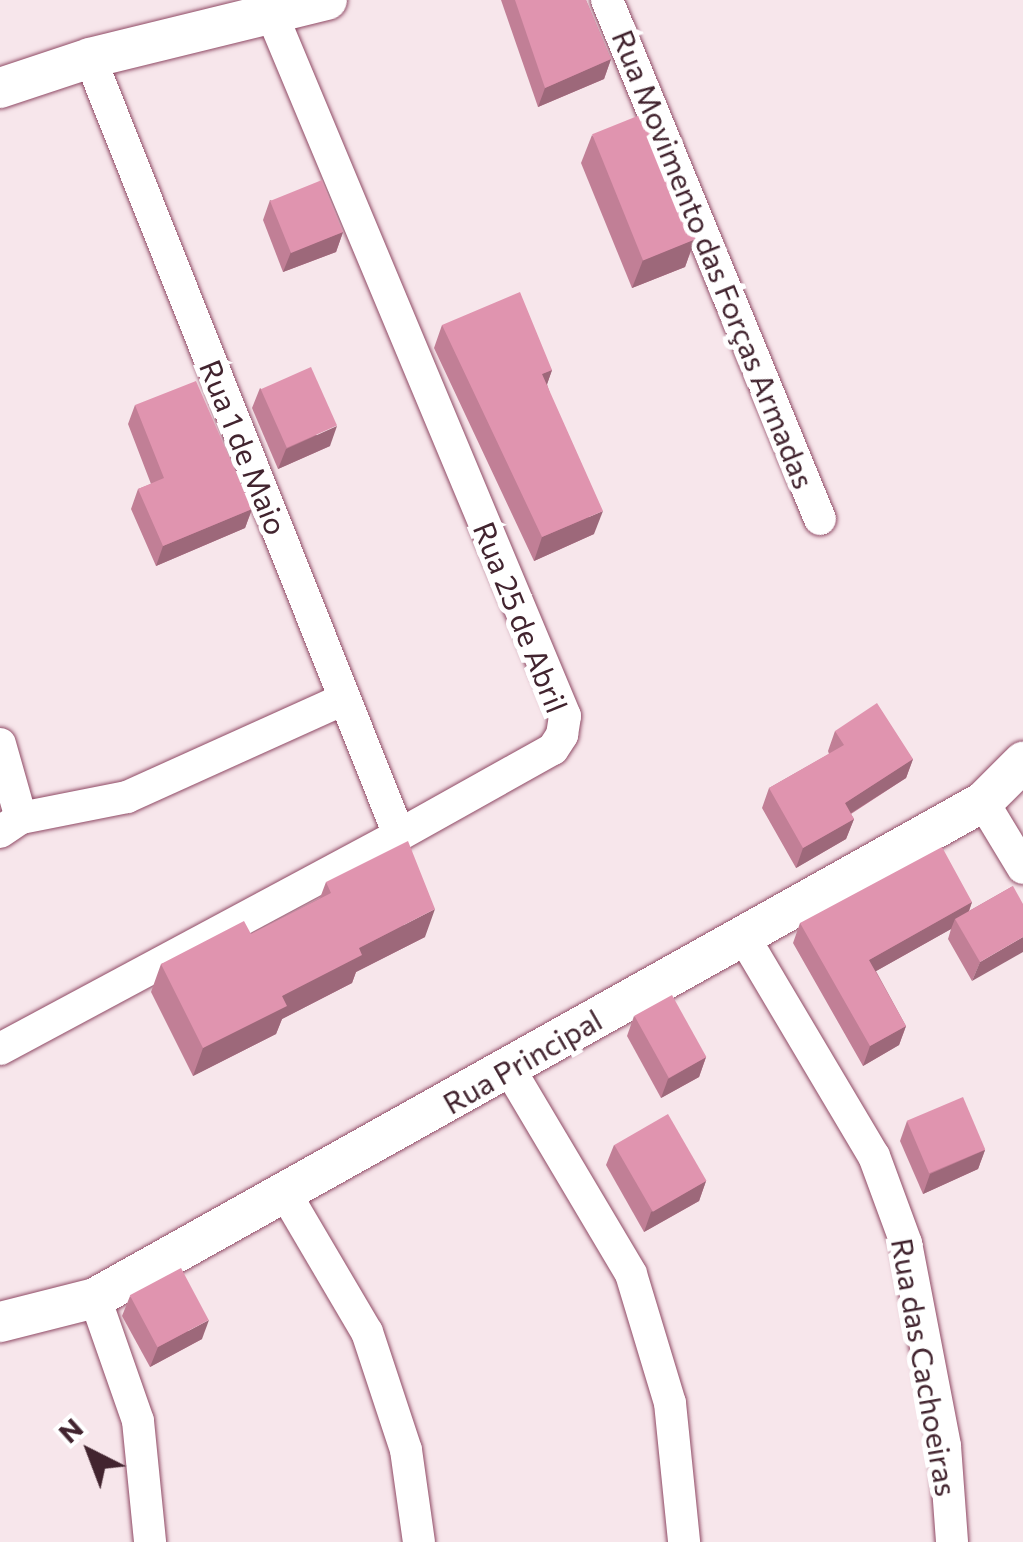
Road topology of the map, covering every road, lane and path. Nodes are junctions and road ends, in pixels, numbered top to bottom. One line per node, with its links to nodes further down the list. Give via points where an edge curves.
1 (327, 0): 3 (street)
2 (607, 0): 6 (street, Rua Movimento das Forças Armadas)
3 (272, 15): 4 (street); 12 (street, Rua 25 de Abril, via 565,716 553,750)
4 (90, 58): 5 (street); 7 (street, Rua 1 de Maio)
5 (0, 88)
6 (820, 519)
7 (344, 699): 11 (street, via 127,797); 12 (street, Rua 1 de Maio)
8 (0, 744): 11 (street)
9 (1023, 762): 10 (street, Rua Principal)
10 (983, 802): 13 (street); 14 (street, Rua Principal)
11 (10, 825)
12 (399, 836): 15 (street, Rua 25 de Abril)
13 (1023, 868)
14 (742, 934): 16 (street, Rua Principal); 23 (street, Rua das Cachoeiras, via 874,1156 906,1243 945,1446)
15 (0, 1049)
16 (510, 1070): 17 (street, Rua Principal); 22 (street, via 631,1274 670,1403)
17 (285, 1193): 18 (street, Rua Principal); 21 (street, via 367,1332 406,1450)
18 (95, 1298): 19 (street, Rua Principal); 20 (street, via 138,1421)
19 (0, 1322)
20 (150, 1542)
21 (419, 1542)
22 (684, 1542)
23 (952, 1542)

